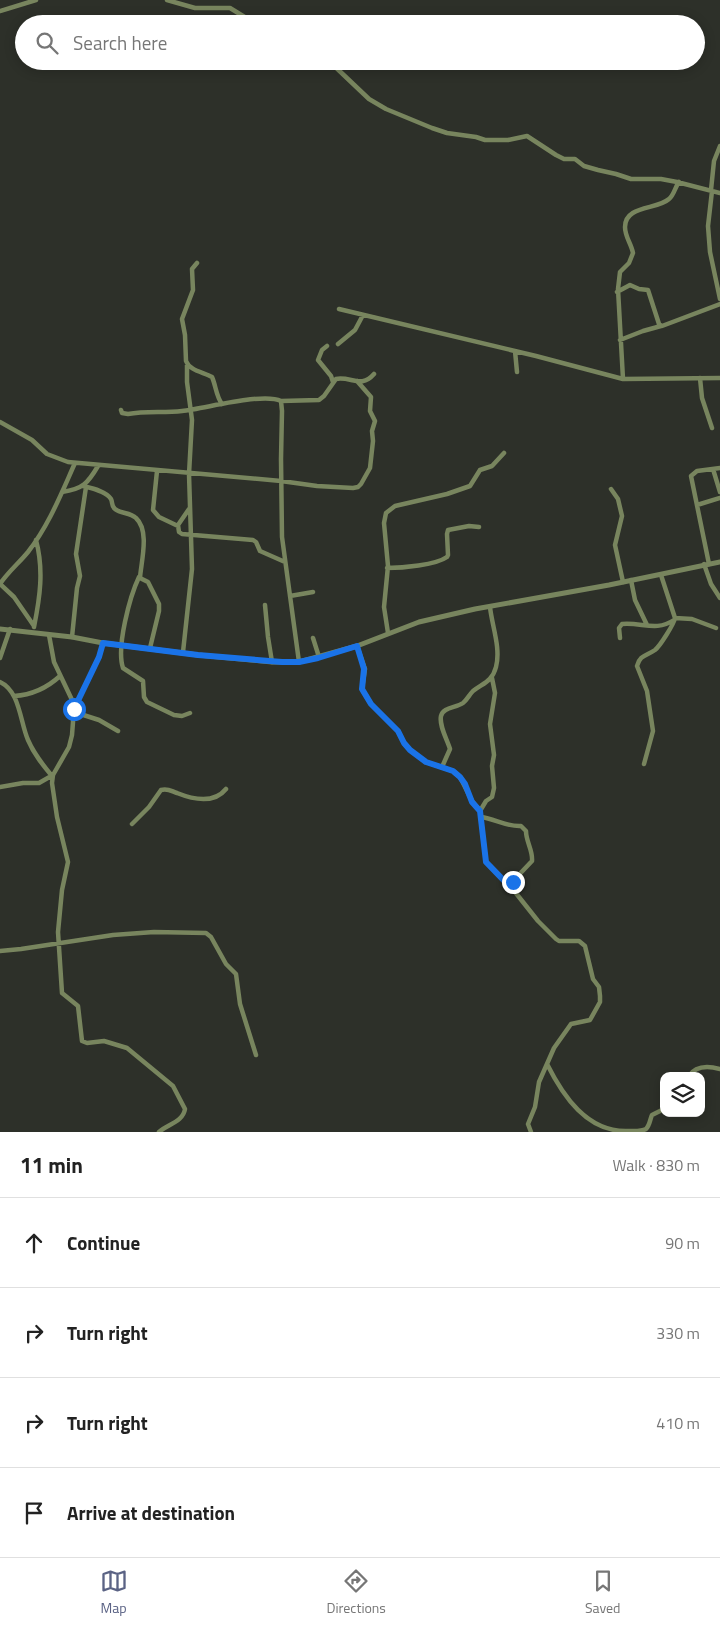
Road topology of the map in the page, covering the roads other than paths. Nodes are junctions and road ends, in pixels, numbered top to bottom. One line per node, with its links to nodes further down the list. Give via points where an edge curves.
1 (36, 0): 3 (street)
2 (167, 0): 4 (street, via 192,7 229,7)
3 (0, 11)
4 (242, 15)
5 (338, 70): 7 (street, via 368,99 434,129 485,140 527,136 556,155 575,159 584,166 631,180)
6 (720, 146): 8 (street, via 714,161)
7 (679, 182): 8 (street); 11 (street, via 670,198 627,218 626,237 633,253 620,272)
8 (711, 191): 9 (street); 12 (street, via 710,252)
9 (720, 193)
10 (197, 263): 21 (street, via 192,269 193,290 182,319)
11 (618, 292): 16 (street, via 630,285 648,291); 17 (street)
12 (720, 299)
13 (720, 304): 16 (street)
14 (339, 309): 15 (street)
15 (363, 315): 18 (street, via 355,330); 20 (street)
16 (661, 326): 17 (street)
17 (620, 340): 26 (street)
18 (338, 344)
19 (327, 346): 27 (street, via 318,360)
20 (515, 351): 22 (street); 26 (street)
21 (187, 365): 30 (street, via 212,377); 31 (street)
22 (517, 372)
23 (374, 374): 28 (street)
24 (700, 378): 25 (street); 26 (street); 34 (street, via 702,398)
25 (720, 378)
26 (623, 379)
27 (333, 382): 28 (street, via 342,378); 29 (street, via 318,400)
28 (357, 382): 42 (street, via 371,397 370,411 375,421 372,461 364,480 358,487 340,488)
29 (281, 402): 30 (street, via 274,399); 42 (street)
30 (222, 404): 31 (street)
31 (192, 409): 32 (street, via 128,414); 41 (street)
32 (121, 410)
33 (0, 422): 36 (street, via 32,440 47,454)
34 (712, 428)
35 (504, 452): 57 (street, via 492,466 479,471 470,486 395,506 386,513)
36 (75, 463): 37 (street); 45 (street)
37 (98, 466): 40 (street); 43 (street)
38 (720, 468): 39 (street)
39 (713, 469): 46 (street); 48 (street, via 697,471 691,476)
40 (157, 471): 41 (street); 50 (street, via 152,510)
41 (189, 474): 42 (street); 49 (street)
42 (281, 481): 54 (street)
43 (85, 487): 45 (street); 59 (street, via 108,495 114,508 134,516 139,522 144,546); 77 (street, via 76,554 80,576)
44 (611, 489): 61 (street, via 618,499 622,516 615,545)
45 (62, 492): 53 (street)
46 (720, 492)
47 (720, 498): 48 (street)
48 (697, 505): 56 (street)
49 (189, 509): 50 (street); 52 (street)
50 (178, 526): 52 (street, via 180,533)
51 (479, 527): 57 (street, via 448,530 448,555 442,560)
52 (190, 536): 54 (street, via 253,540 260,551); 84 (street, via 191,586)
53 (36, 540): 62 (street); 70 (street, via 41,583)
54 (285, 562): 64 (street)
55 (720, 562): 56 (street)
56 (707, 564): 58 (street); 65 (street, via 711,584)
57 (387, 568): 75 (street, via 384,607)
58 (660, 575): 60 (street); 68 (street)
59 (140, 576): 81 (street, via 133,591); 83 (street, via 141,580 148,582 159,604)
60 (631, 580): 61 (street); 69 (street, via 635,600)
61 (623, 582): 67 (street)
62 (0, 584): 70 (street)
63 (313, 592): 64 (street)
64 (290, 596): 88 (street)
65 (720, 598)
66 (265, 605): 87 (street)
67 (490, 607): 75 (street, via 419,622); 90 (street, via 497,657)
68 (674, 619): 69 (street, via 664,626); 71 (street, via 692,619); 96 (street, via 659,646 641,658 637,666 647,691 653,731)
69 (647, 625): 79 (street, via 620,625)
70 (34, 627): 74 (street)
71 (716, 628)
72 (0, 629): 73 (street)
73 (10, 629): 74 (street); 86 (street)
74 (39, 633): 76 (street)
75 (388, 633): 82 (street)
76 (49, 635): 77 (street); 89 (street, via 52,657)
77 (72, 637): 80 (street)
78 (313, 638): 85 (street)
79 (620, 638)
80 (103, 643): 81 (street); 93 (street)
81 (121, 645): 83 (street); 94 (street, via 123,668 144,681 147,702 178,716)
82 (357, 646): 85 (street); 97 (street, via 364,669 362,689 371,704 398,731 410,750 426,762)
83 (150, 648): 84 (street)
84 (183, 652): 87 (street)
85 (319, 657): 88 (street)
86 (0, 658)
87 (272, 662): 88 (street)
88 (299, 662)
89 (60, 676): 92 (street, via 30,694); 93 (street)
90 (492, 678): 97 (street, via 462,703 441,714 450,749); 101 (street, via 494,696 490,724 494,788)
91 (0, 682): 92 (street)
92 (14, 696): 98 (street, via 28,742)
93 (74, 710): 95 (street); 98 (street, via 69,747)
94 (190, 713)
95 (118, 731)
96 (644, 764)
97 (442, 767): 101 (street, via 460,777)
98 (52, 776): 99 (street, via 39,782); 105 (street, via 57,817 68,862 62,890)
99 (0, 787)
100 (226, 789): 103 (street, via 208,799 162,790)
101 (480, 811): 102 (street)
102 (481, 817): 104 (street, via 486,862); 104 (street, via 508,826 521,826 526,831 532,861 514,880)
103 (132, 824)
104 (512, 889): 108 (street, via 556,939 583,944 599,989 600,1002 590,1019 571,1024)
105 (59, 942): 106 (street); 107 (street, via 154,932 208,934 236,974 240,1004); 112 (street, via 62,993 78,1006 82,1041 104,1041 127,1048 173,1086 185,1109 182,1118)
106 (0, 951)
107 (256, 1055)
108 (547, 1064): 111 (street, via 580,1114 607,1130 643,1130 652,1115); 113 (street, via 528,1124)
109 (720, 1068): 110 (street, via 706,1066)
110 (693, 1072)
111 (660, 1111)
112 (158, 1132)
113 (531, 1132)

